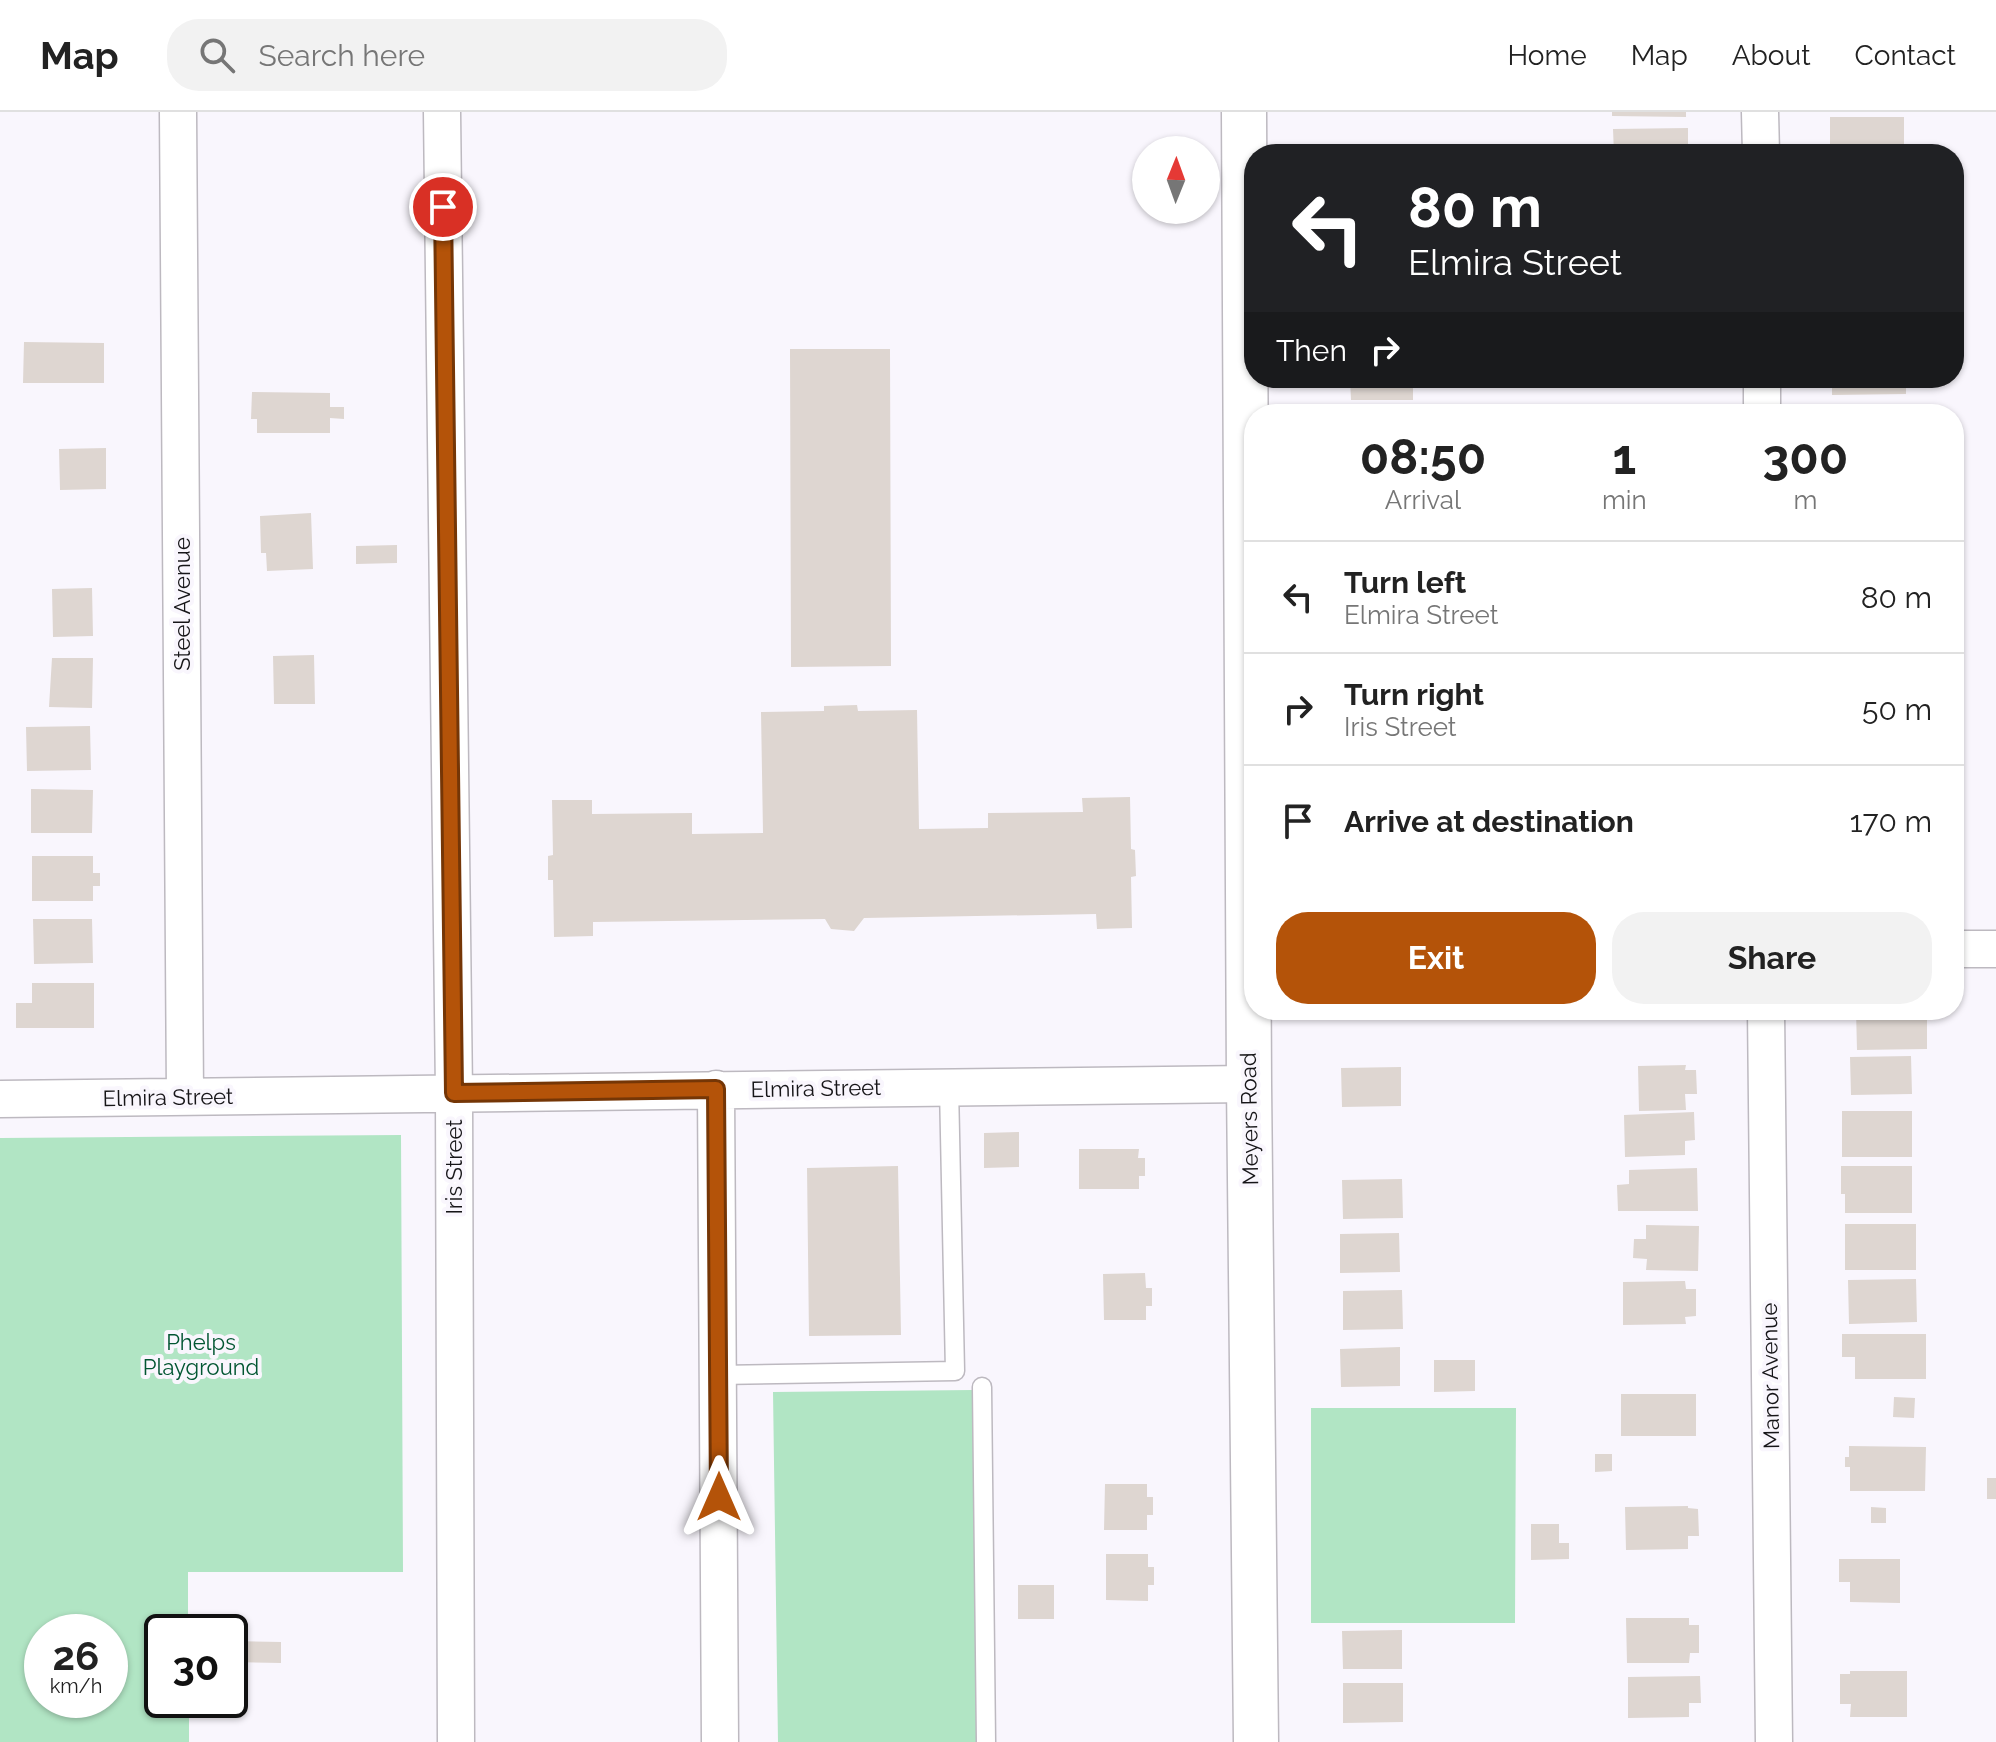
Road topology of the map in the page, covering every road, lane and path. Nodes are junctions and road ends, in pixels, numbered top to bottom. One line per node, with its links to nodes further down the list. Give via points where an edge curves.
1 (178, 112): 15 (street, Steel Avenue)
2 (442, 112): 14 (street, Iris Street)
3 (1244, 112): 5 (street, Meyers Road)
4 (1760, 112): 6 (street)
5 (1244, 144)
6 (1761, 144)
7 (1964, 949): 8 (street)
8 (1996, 949)
9 (1250, 1020): 11 (street, Meyers Road)
10 (1766, 1020): 23 (street, Manor Avenue)
11 (1249, 1084): 12 (street, Elmira Street); 22 (street, Meyers Road)
12 (949, 1087): 13 (street, Elmira Street); 17 (lane, via 955,1371)
13 (716, 1089): 14 (street, Elmira Street); 17 (street)
14 (454, 1093): 15 (street, Elmira Street); 19 (street, Iris Street)
15 (185, 1096): 16 (street, Elmira Street)
16 (0, 1099)
17 (718, 1375): 20 (street)
18 (982, 1387): 21 (lane)
19 (456, 1742)
20 (720, 1742)
21 (986, 1742)
22 (1256, 1742)
23 (1774, 1742)

